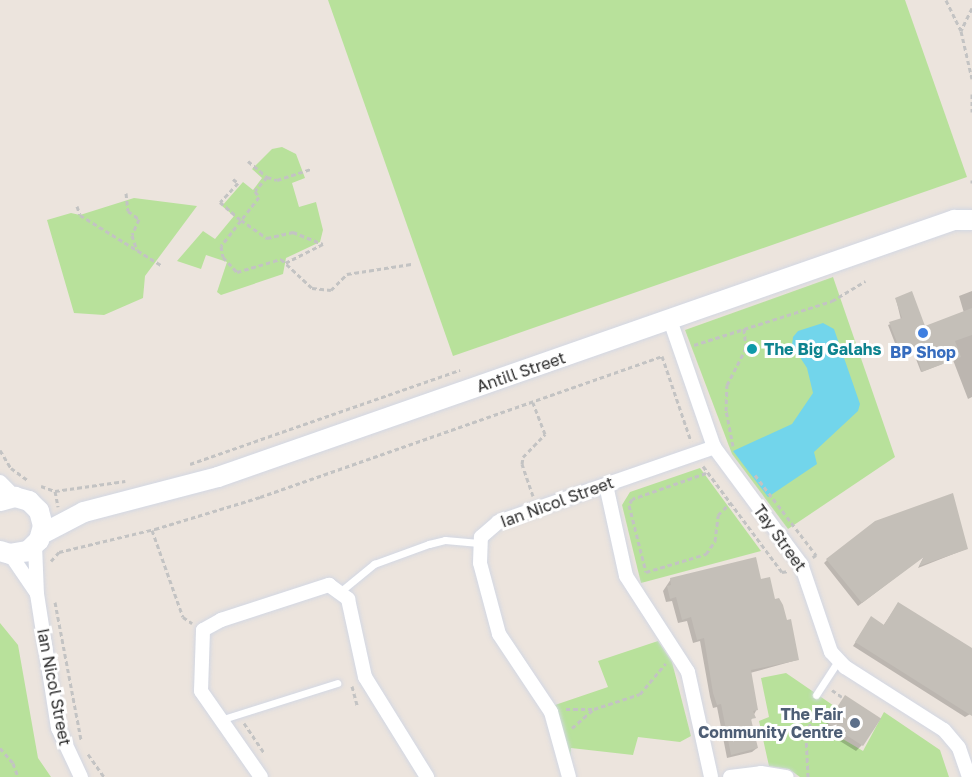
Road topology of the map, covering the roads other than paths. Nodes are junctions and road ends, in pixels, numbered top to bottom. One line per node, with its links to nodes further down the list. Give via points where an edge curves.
1 (972, 205): 2 (main road, Antill Street)
2 (963, 220): 3 (main road, Antill Street)
3 (670, 320): 4 (street, Tay Street); 9 (main road, Antill Street, via 218,477)
4 (714, 447): 6 (street, Ian Nicol Street); 15 (street, Tay Street, via 801,564 810,582 826,643)
5 (0, 482): 7 (street)
6 (606, 485): 11 (street, Ian Nicol Street, via 490,526); 23 (street, via 626,576 688,672)
7 (8, 499): 8 (main road, Antill Street)
8 (34, 505): 9 (main road, Antill Street); 10 (main road, via 42,518)
9 (84, 512): 10 (main road, Antill Street)
10 (38, 540): 12 (main road, Antill Street); 14 (street, Ian Nicol Street)
11 (479, 543): 13 (lane, via 445,540 429,544 374,564); 22 (street, via 480,562 499,634 551,712)
12 (5, 553): 14 (street, Ian Nicol Street)
13 (341, 591): 18 (street, via 329,585 314,588 203,630 201,691); 21 (street, via 348,599 365,677)
14 (37, 594): 19 (street, Ian Nicol Street, via 58,728)
15 (838, 661): 17 (lane); 26 (street, Tay Street, via 944,730 959,748)
16 (337, 683): 18 (lane)
17 (816, 695)
18 (220, 720): 20 (street)
19 (81, 777)
20 (261, 777)
21 (427, 777)
22 (569, 777)
23 (711, 777)
24 (730, 777): 25 (street, via 761,773)
25 (787, 777)
26 (969, 777)

